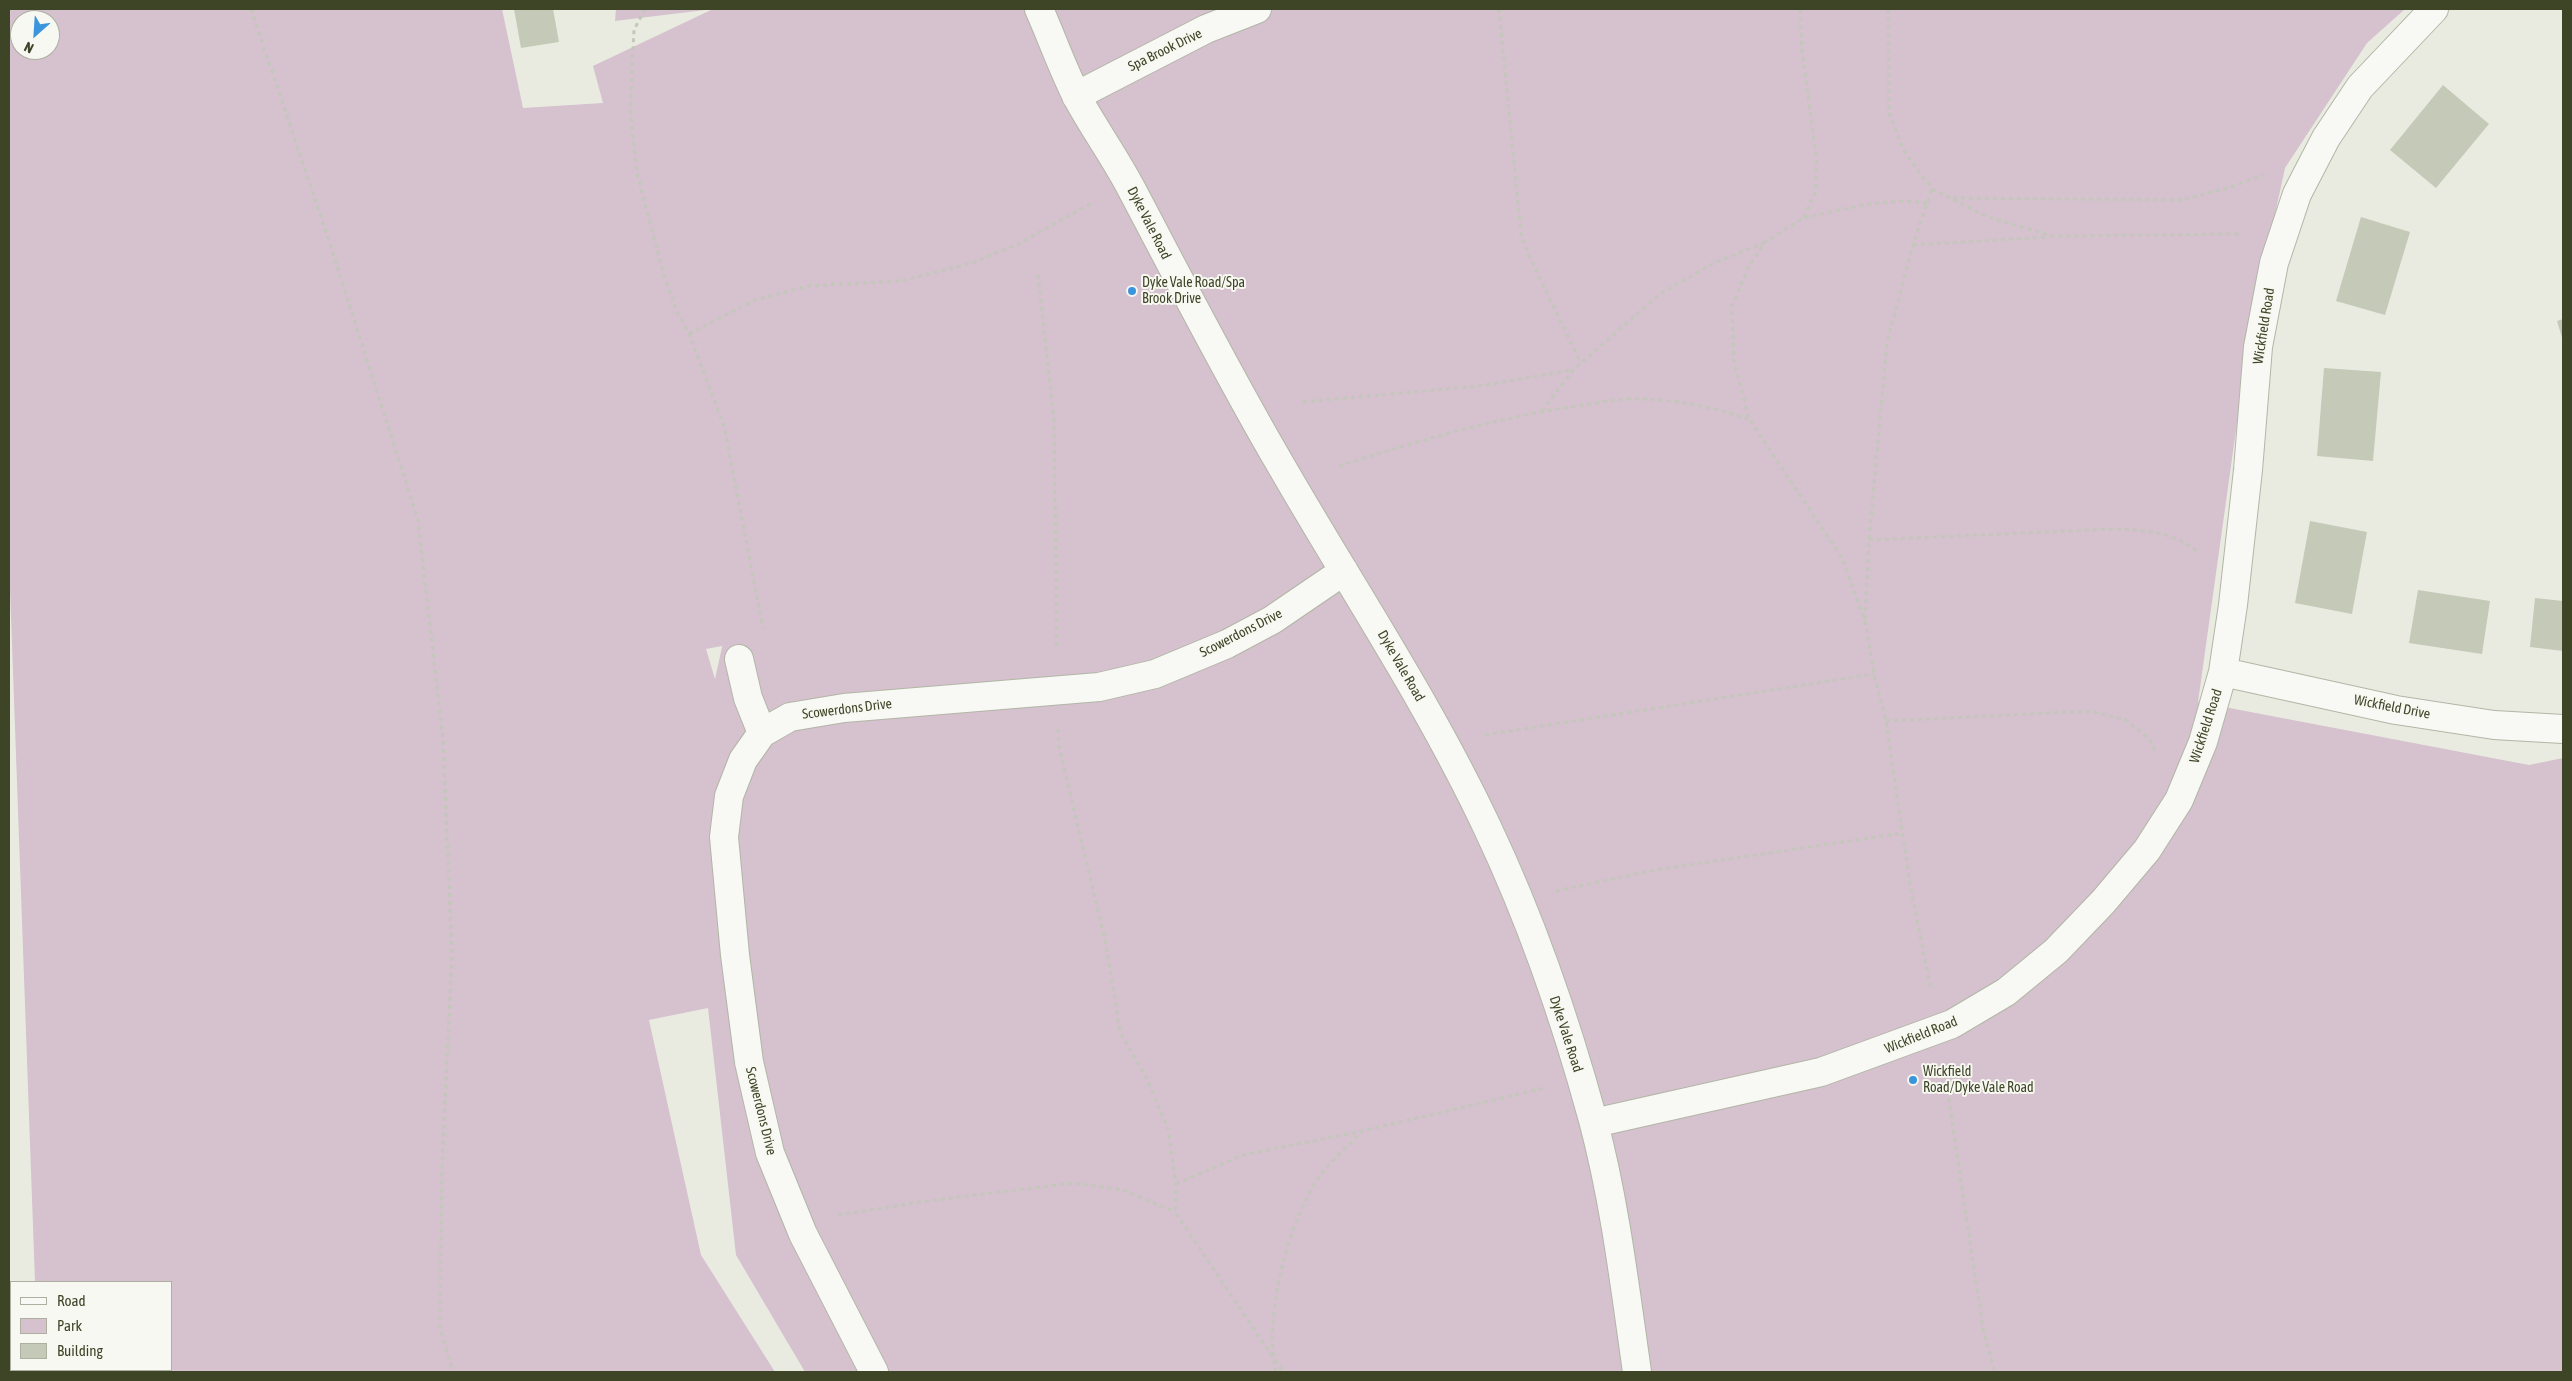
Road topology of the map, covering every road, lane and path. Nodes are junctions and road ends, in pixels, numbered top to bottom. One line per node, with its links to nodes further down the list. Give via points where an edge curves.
1 (252, 9): 53 (path, via 418,520 443,740 452,955 442,1165 440,1328)
2 (645, 9): 21 (path, via 634,30 630,110 637,173 662,268 676,310)
3 (1039, 9): 9 (street, Dyke Vale Road)
4 (1257, 9): 9 (street, Spa Brook Drive, via 1206,30)
5 (1499, 9): 22 (path, via 1521,234)
6 (1800, 9): 15 (path, via 1802,51 1817,163 1815,194)
7 (1888, 9): 11 (path, via 1889,113 1904,150)
8 (2434, 9): 10 (street, Wickfield Road, via 2360,87)
9 (1076, 96): 29 (street, Dyke Vale Road, via 1130,187 1278,461)
10 (2318, 153): 13 (path, via 2231,187 2181,200); 16 (street, Wickfield Road, via 2297,194)
11 (1932, 190): 13 (path); 14 (path)
12 (1102, 197): 21 (path, via 1018,244 972,262 901,280 808,286 755,300)
13 (1950, 198): 17 (path, via 1988,217)
14 (1927, 203): 15 (path, via 1868,204); 19 (path)
15 (1802, 218): 18 (path)
16 (2284, 234): 17 (path); 30 (street, Wickfield Road, via 2274,263 2258,347)
17 (2052, 236): 19 (path)
18 (1764, 243): 22 (path, via 1714,263 1660,294); 26 (path, via 1749,266 1732,306 1734,361)
19 (1912, 245): 28 (path, via 1887,342)
20 (1038, 275): 33 (path, via 1054,420)
21 (689, 334): 32 (path, via 724,426)
22 (1581, 363): 23 (path)
23 (1573, 370): 24 (path, via 1479,386); 25 (path)
24 (1303, 402)
25 (1542, 411): 26 (path, via 1632,398 1682,401 1714,407); 27 (path, via 1417,441)
26 (1749, 419): 31 (path, via 1842,558)
27 (1339, 466)
28 (1869, 540): 30 (path, via 2152,530 2188,543 2213,565); 31 (path)
29 (1344, 571): 40 (street, Scowerdons Drive, via 1272,620 1227,644 1155,674 1098,687 844,708 790,717); 41 (street, Dyke Vale Road)
30 (2234, 594): 35 (street, Wickfield Road)
31 (1865, 621): 36 (path)
32 (764, 632)
33 (1057, 653)
34 (738, 659): 40 (street, via 748,698)
35 (2223, 672): 39 (street, Wickfield Drive, via 2396,710 2494,724); 42 (street, Wickfield Road, via 2203,742)
36 (1874, 674): 37 (path); 41 (path)
37 (1886, 721): 42 (path, via 2092,711 2126,720 2149,739); 43 (path)
38 (1057, 727): 49 (path, via 1106,945 1120,1032 1147,1079 1168,1129)
39 (2563, 729)
40 (762, 733): 51 (street, Scowerdons Drive, via 743,760 729,796 724,837 749,1062 770,1153)
41 (1444, 742): 44 (street, Dyke Vale Road, via 1488,828)
42 (2179, 800): 45 (street, Wickfield Road, via 2147,850 2056,951 2006,992)
43 (1903, 834): 44 (path, via 1655,870); 45 (path)
44 (1519, 900): 46 (street, Dyke Vale Road)
45 (1938, 1030): 47 (street, Wickfield Road, via 1821,1072); 58 (path, via 1983,1329)
46 (1580, 1078): 47 (street, Dyke Vale Road); 48 (path, via 1501,1100)
47 (1594, 1123): 57 (street, Dyke Vale Road, via 1621,1256)
48 (1362, 1131): 49 (path, via 1243,1155); 52 (path, via 1316,1182 1284,1253)
49 (1176, 1184): 50 (path)
50 (1175, 1212): 51 (path, via 1123,1190 1074,1183); 52 (path)
51 (798, 1221): 54 (street, Scowerdons Drive)
52 (1273, 1356): 55 (path); 56 (path)
53 (453, 1372)
54 (874, 1372)
55 (1276, 1372)
56 (1283, 1372)
57 (1637, 1372)
58 (1995, 1372)

